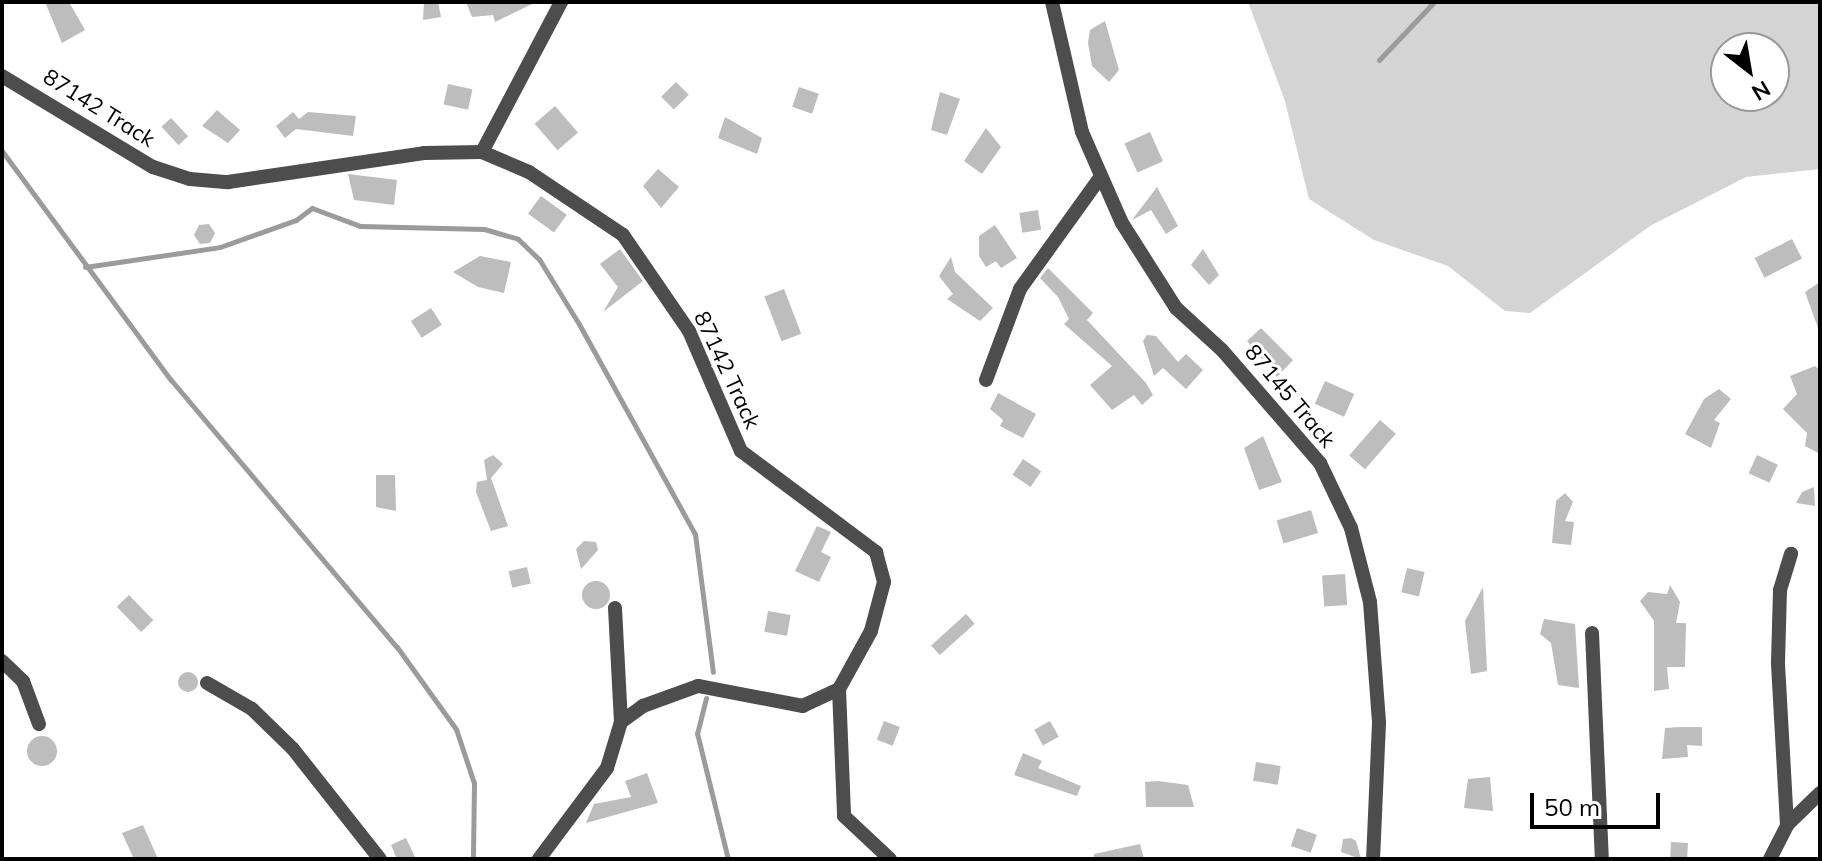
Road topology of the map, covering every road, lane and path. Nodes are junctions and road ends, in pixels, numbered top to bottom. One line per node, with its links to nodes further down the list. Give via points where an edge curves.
1 (561, 2): 4 (street)
2 (1052, 2): 5 (street, 87145 Track)
3 (2, 76): 4 (street, 87142 Track, via 153,167 209,182 424,153)
4 (482, 152): 12 (street, 87142 Track, via 559,188 623,235 689,331 741,451 876,552 884,570 881,594 864,648)
5 (1099, 179): 6 (street, via 1020,289); 20 (street, 87145 Track, via 1163,292 1320,463 1346,516 1370,602 1379,723)
6 (986, 380)
7 (1791, 554): 16 (street, via 1780,590 1778,662)
8 (615, 608): 13 (street)
9 (1592, 633): 21 (street)
10 (2, 661): 14 (street, via 23,681)
11 (207, 683): 17 (street, via 252,709 293,749)
12 (839, 689): 13 (street, via 803,706 720,687 686,687); 19 (street, via 844,816)
13 (621, 722): 18 (street, via 607,768)
14 (39, 724)
15 (1820, 793): 16 (street)
16 (1787, 825): 22 (street)
17 (380, 859)
18 (539, 859)
19 (890, 859)
20 (1373, 859)
21 (1602, 859)
22 (1770, 859)

